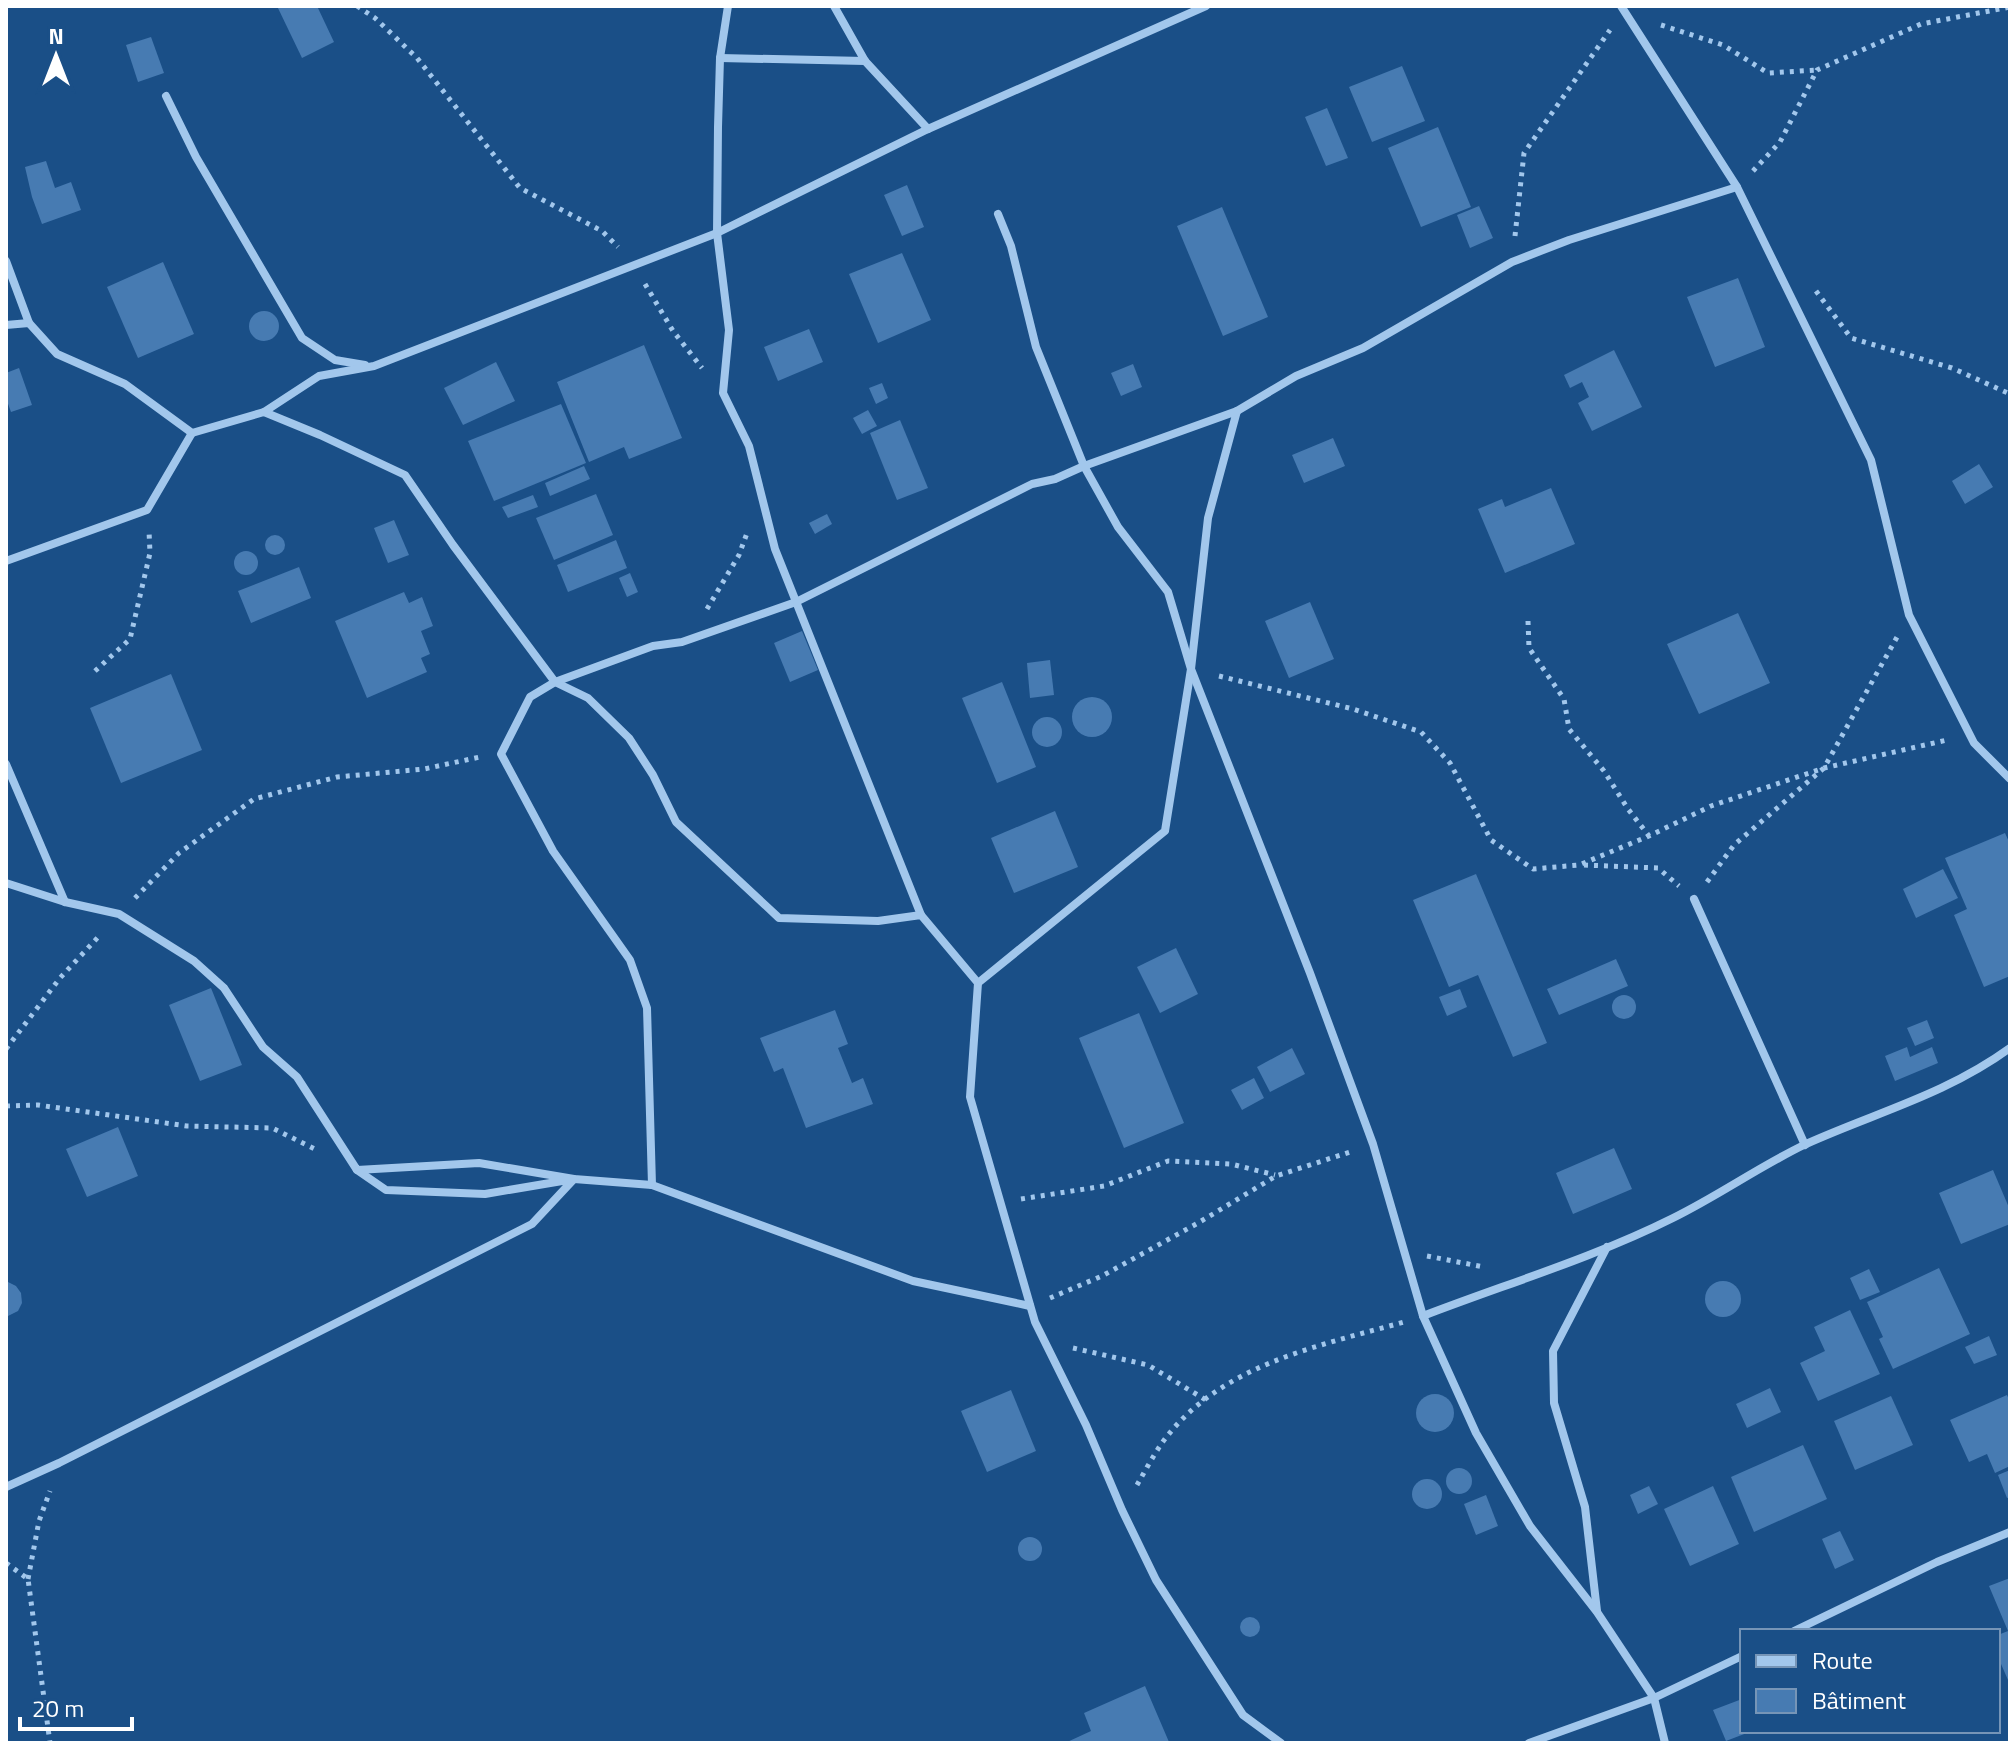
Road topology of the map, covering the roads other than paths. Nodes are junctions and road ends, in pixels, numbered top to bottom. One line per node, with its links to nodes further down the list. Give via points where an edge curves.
1 (728, 6): 5 (street)
2 (834, 6): 6 (street)
3 (1206, 6): 8 (street)
4 (1622, 9): 9 (street)
5 (720, 58): 6 (street); 11 (street)
6 (865, 61): 8 (street)
7 (166, 96): 15 (street, via 302,338 335,360)
8 (928, 129): 11 (street)
9 (1737, 187): 16 (street, via 1512,262 1363,348 1296,376); 25 (street, via 1871,460 1909,615 1974,743)
10 (998, 214): 19 (street, via 1036,347)
11 (717, 233): 15 (street); 21 (street, via 729,330 723,393 749,446 775,549)
12 (6, 261): 13 (street)
13 (29, 323): 14 (street); 18 (street, via 57,354 125,384)
14 (6, 325)
15 (374, 366): 17 (street, via 319,376)
16 (1237, 411): 19 (street); 22 (street, via 1208,518)
17 (264, 412): 18 (street); 23 (street, via 405,475)
18 (192, 433): 20 (street, via 147,510)
19 (1084, 466): 21 (street, via 1032,484); 22 (street, via 1118,527 1168,592)
20 (6, 561)
21 (796, 602): 23 (street); 29 (street)
22 (1191, 669): 30 (street, via 1165,831); 38 (street, via 1373,1144)
23 (555, 682): 29 (street, via 588,698 629,738 676,822 779,918 878,921); 35 (street, via 530,697 501,754 553,851 630,960 647,1008)
24 (6, 764): 28 (street)
25 (2010, 779)
26 (6, 883): 28 (street)
27 (1694, 899): 32 (street)
28 (65, 902): 33 (street, via 119,914 194,961 224,988 263,1047 297,1077)
29 (921, 915): 30 (street)
30 (978, 983): 37 (street, via 970,1097)
31 (2010, 1048): 32 (street, via 1930,1096)
32 (1805, 1145): 36 (street, via 1673,1218)
33 (357, 1170): 34 (street, via 479,1163); 34 (street, via 386,1190 485,1194)
34 (574, 1179): 35 (street); 39 (street, via 532,1224)
35 (652, 1185): 37 (street, via 913,1281)
36 (1608, 1247): 38 (street); 41 (street, via 1553,1351 1554,1403 1585,1507)
37 (1030, 1306): 45 (street, via 1156,1580 1243,1715)
38 (1423, 1316): 41 (street, via 1476,1433 1530,1526)
39 (6, 1487)
40 (2010, 1532): 42 (street)
41 (1597, 1612): 44 (street)
42 (1798, 1629)
43 (1740, 1657): 44 (street)
44 (1654, 1698): 46 (street); 47 (street)
45 (1281, 1743)
46 (1529, 1743)
47 (1665, 1743)

